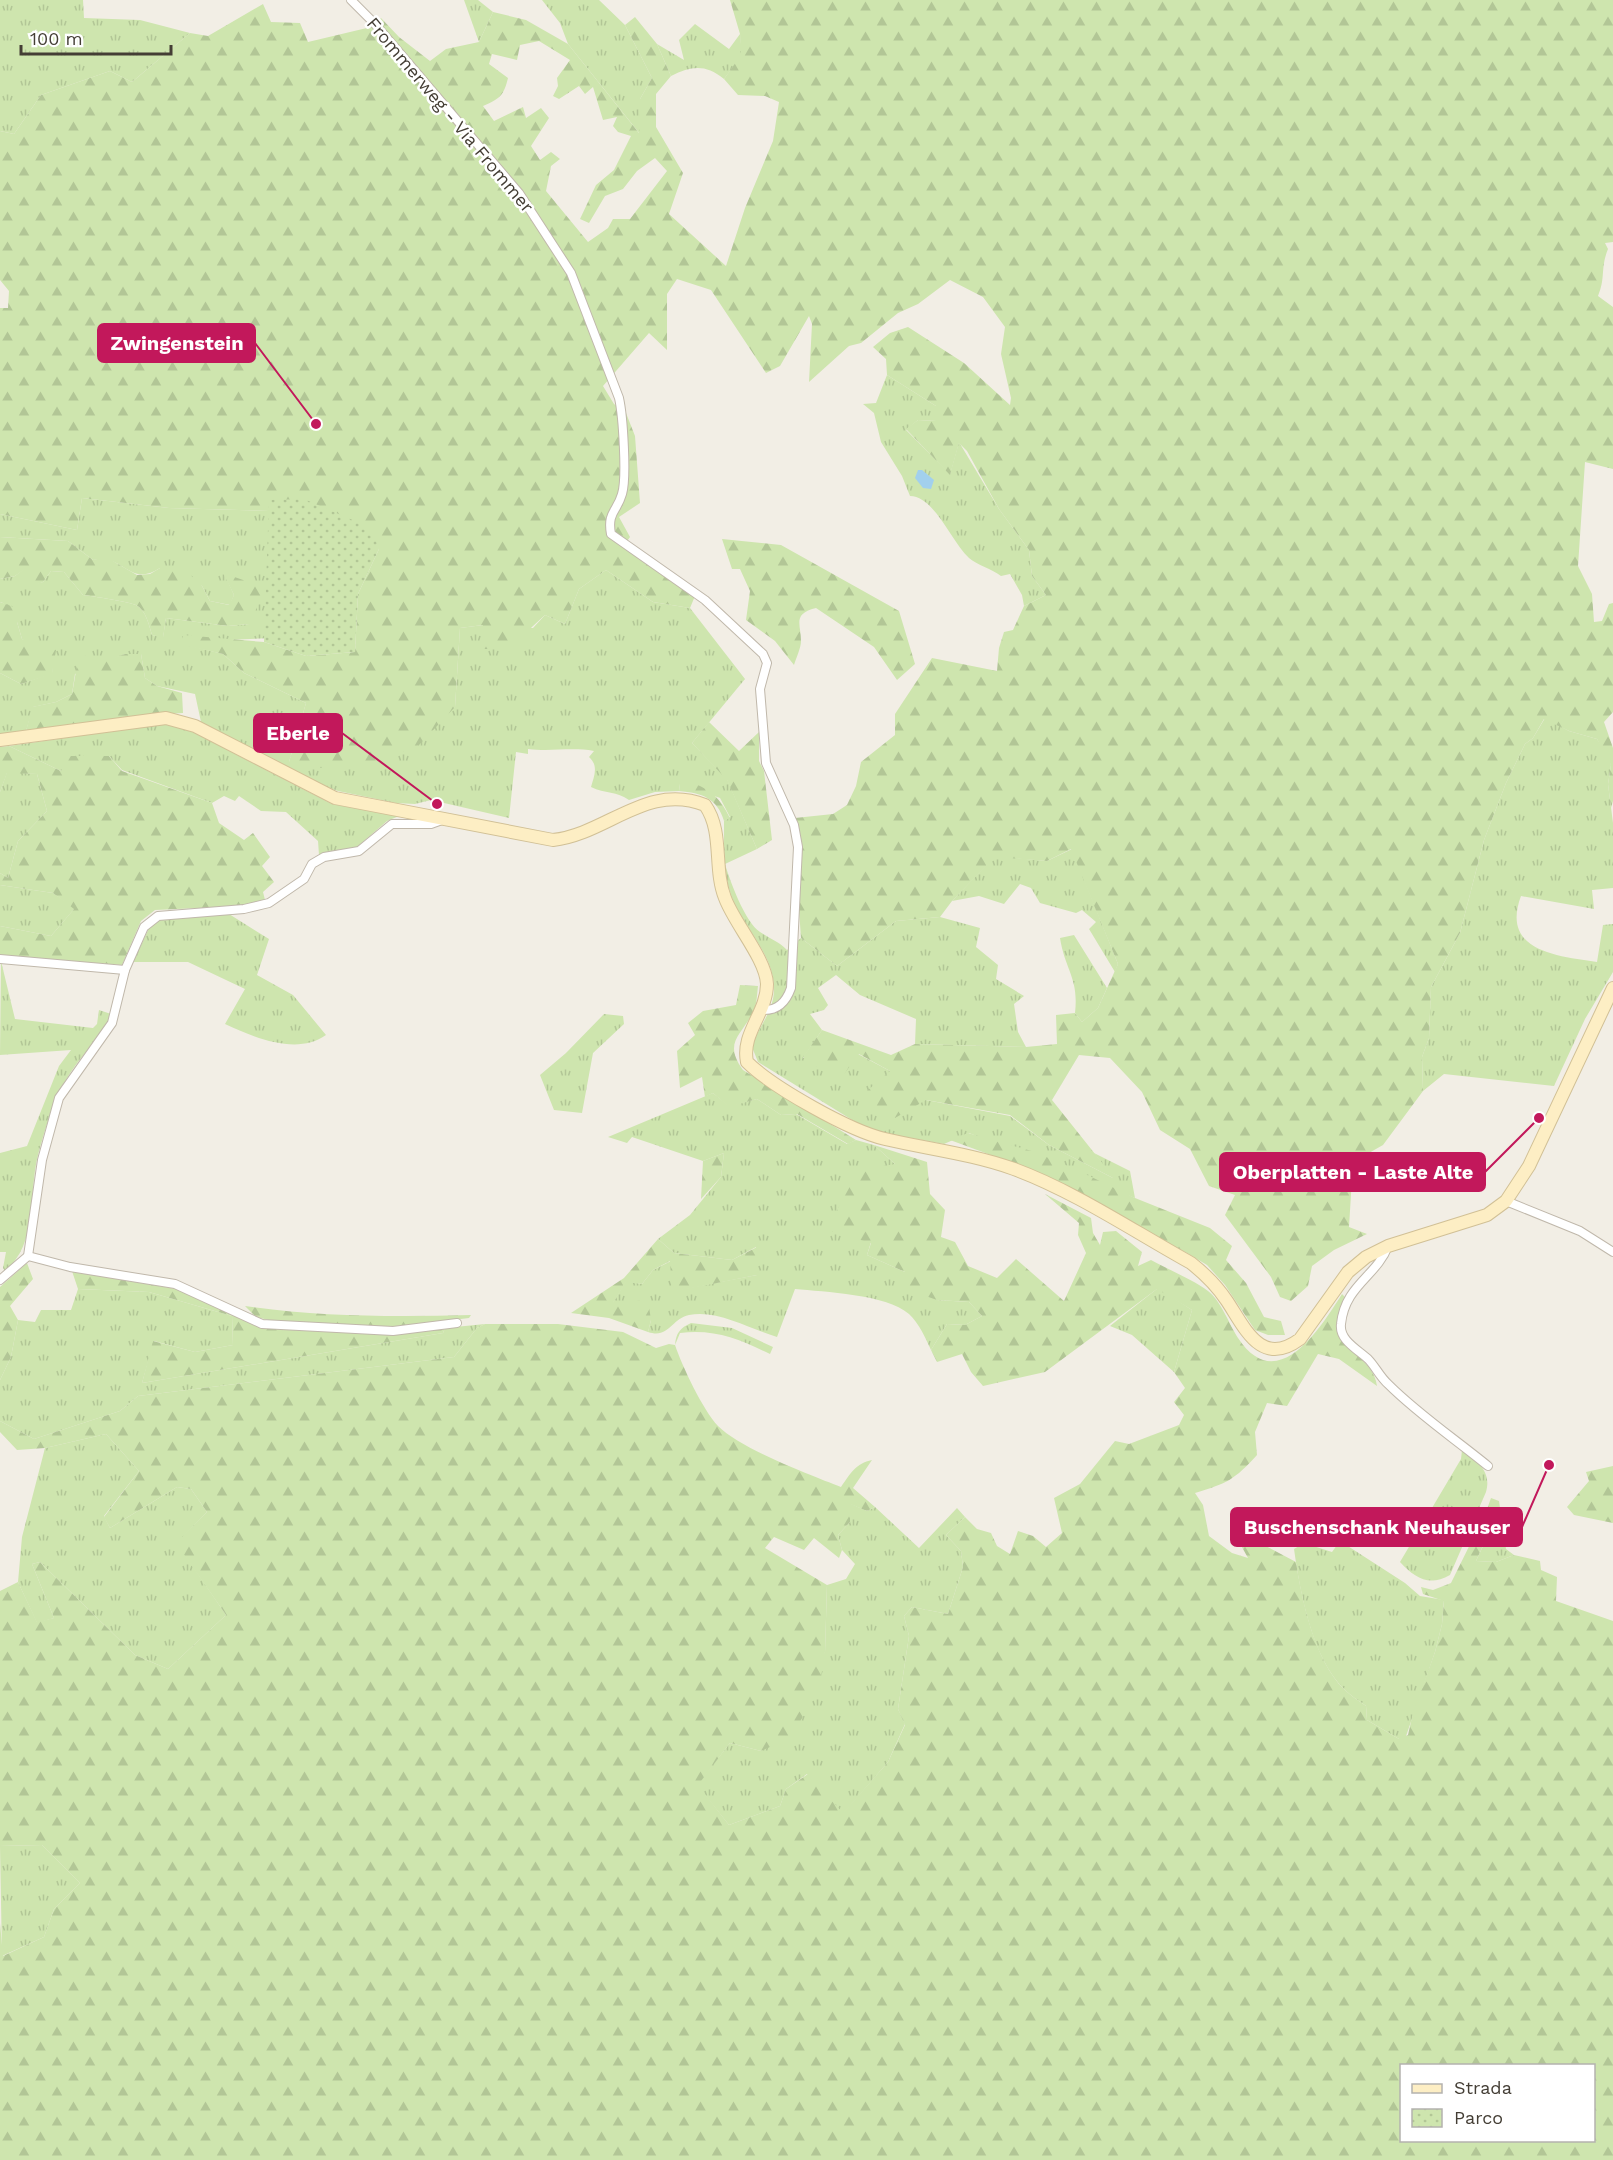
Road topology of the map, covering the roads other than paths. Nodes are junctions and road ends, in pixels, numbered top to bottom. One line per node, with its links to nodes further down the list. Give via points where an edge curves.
1 (351, 0): 7 (street, Frommerweg - Via Frommer, via 519,193 572,273 619,398 623,419 622,494 610,514 611,534 705,600 763,654 767,663 760,689 766,764 794,825 798,847 791,988 779,1007)
2 (0, 740): 3 (main road, via 166,718 195,726 335,798)
3 (447, 818): 5 (street, via 431,824 392,824 359,851 324,857 312,864 304,879 269,903 244,909 158,915 144,927); 7 (main road, via 553,840 580,836 634,807 654,801 679,799 705,805 715,828 723,894 767,980)
4 (0, 959): 5 (street)
5 (125, 970): 11 (street, via 112,1023 59,1098 42,1160)
6 (1613, 988): 8 (main road, via 1529,1167)
7 (762, 1010): 9 (main road, via 745,1042 745,1053 747,1062 765,1077 858,1130 1015,1169 1055,1188 1191,1263 1208,1277 1247,1334 1261,1345 1277,1349 1296,1343 1311,1328 1348,1272)
8 (1506, 1201): 9 (main road, via 1487,1215); 10 (street, via 1580,1231)
9 (1388, 1246): 14 (street, via 1354,1288 1341,1325 1343,1335 1387,1383)
10 (1613, 1252)
11 (28, 1256): 12 (street); 13 (street, via 70,1267 176,1284 262,1323 393,1331)
12 (0, 1280)
13 (457, 1323)
14 (1488, 1466)

